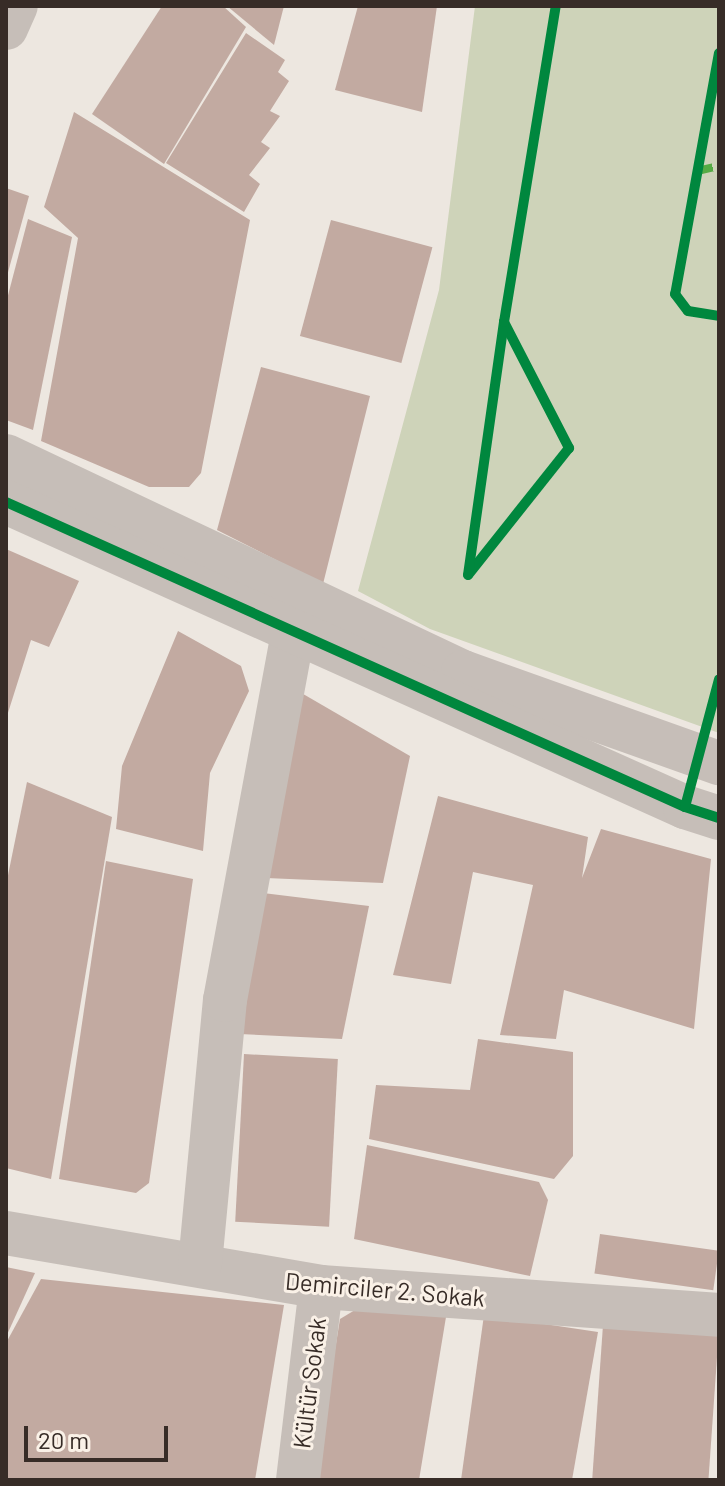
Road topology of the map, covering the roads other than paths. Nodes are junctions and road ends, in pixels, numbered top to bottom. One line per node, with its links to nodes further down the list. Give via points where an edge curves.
1 (16, 6): 2 (street)
2 (6, 28)
3 (6, 456): 6 (street, via 463,672)
4 (6, 502): 5 (street)
5 (294, 627): 7 (street); 9 (street, via 225,1000)
6 (719, 763)
7 (719, 818)
8 (6, 1233): 9 (street, Demirciler 2. Sokak)
9 (200, 1264): 10 (street, Demirciler 2. Sokak)
10 (321, 1287): 11 (street, Demirciler 2. Sokak); 12 (street, Kültür Sokak)
11 (719, 1315)
12 (298, 1480)

